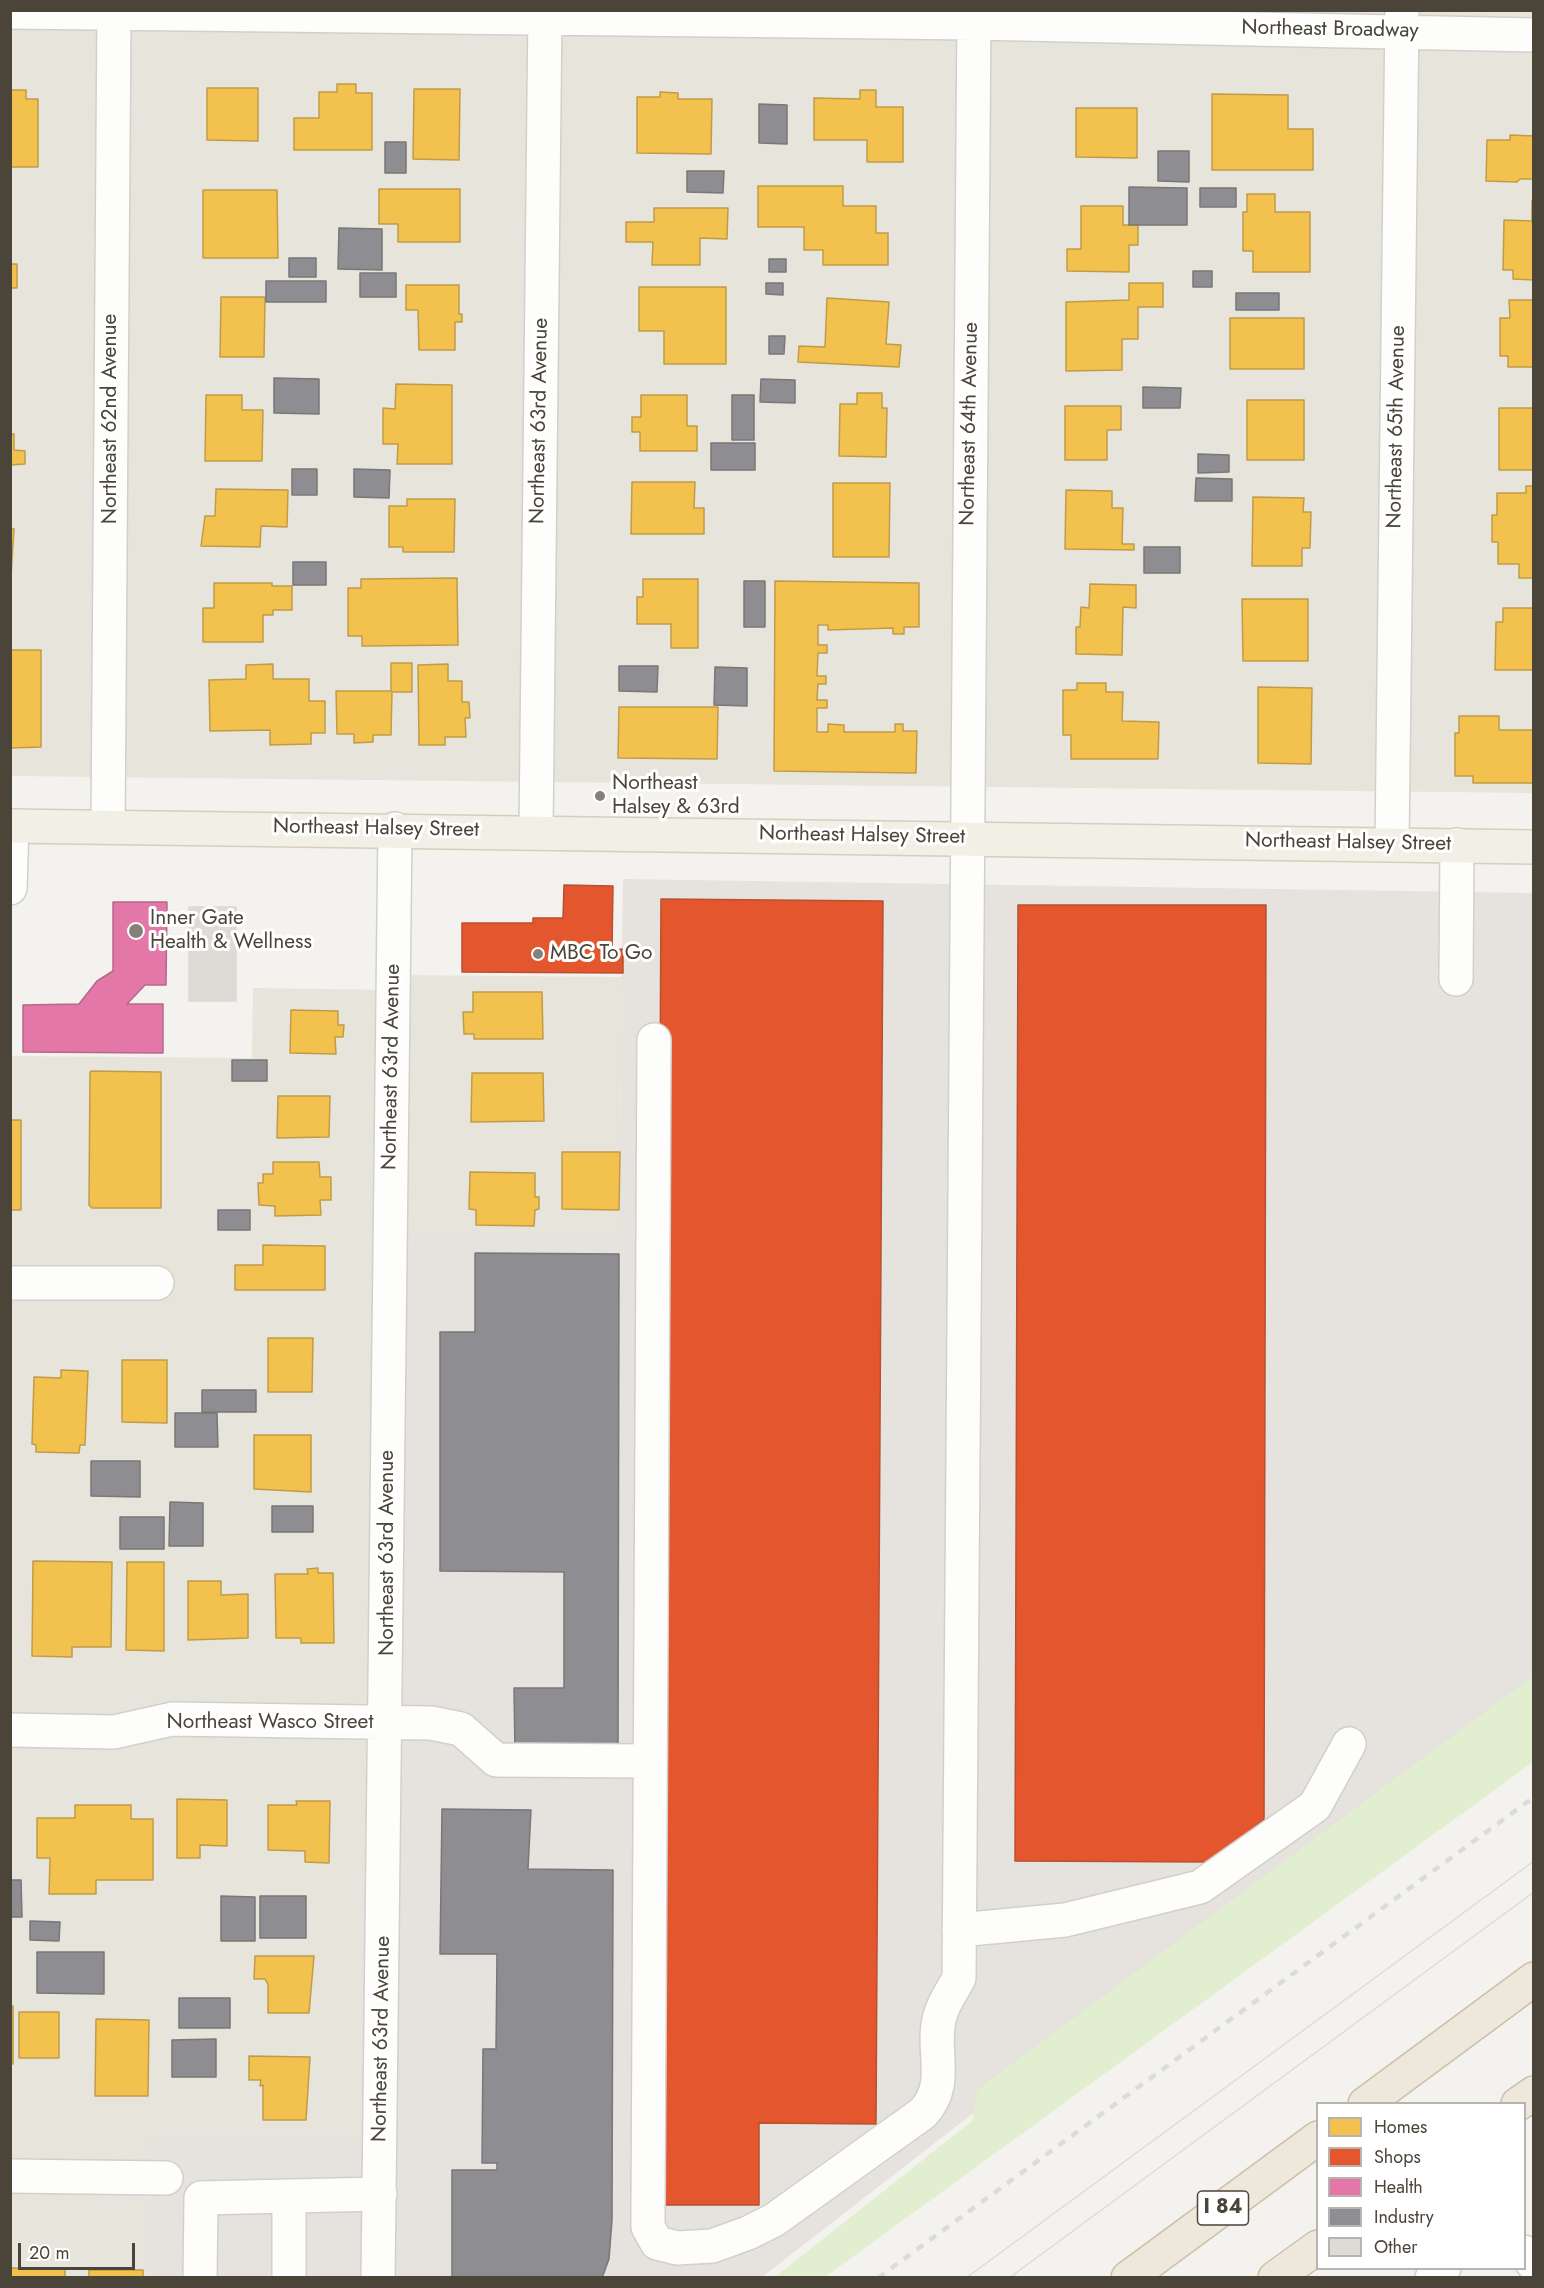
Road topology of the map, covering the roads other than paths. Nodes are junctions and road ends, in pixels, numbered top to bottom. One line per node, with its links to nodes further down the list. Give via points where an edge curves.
1 (114, 11): 2 (street, Northeast Broadway); 3 (street, Northeast Broadway); 8 (street, Northeast 62nd Avenue)
2 (10, 12)
3 (545, 14): 4 (street, Northeast Broadway); 10 (street, Northeast 63rd Avenue)
4 (974, 17): 5 (street, Northeast Broadway); 11 (street, Northeast 64th Avenue)
5 (1402, 21): 6 (street, Northeast Broadway); 12 (street, Northeast 65th Avenue)
6 (1533, 35)
7 (11, 826): 8 (main road, Northeast Halsey Street); 15 (street)
8 (108, 827): 9 (main road, Northeast Halsey Street)
9 (395, 829): 10 (main road, Northeast Halsey Street); 20 (street, Northeast 63rd Avenue)
10 (536, 832): 11 (main road, Northeast Halsey Street)
11 (966, 837): 12 (main road, Northeast Halsey Street); 24 (street, Northeast 64th Avenue)
12 (1392, 844): 13 (main road, Northeast Halsey Street)
13 (1457, 845): 14 (main road, Northeast Halsey Street); 16 (street)
14 (1533, 847)
15 (10, 888)
16 (1456, 979)
17 (654, 1040): 23 (street)
18 (10, 1282): 19 (street)
19 (157, 1283)
20 (386, 1722): 21 (street, Northeast Wasco Street, via 172,1719 114,1732); 23 (street, Northeast Wasco Street, via 444,1724 461,1729 496,1761); 32 (street, Northeast 63rd Avenue)
21 (10, 1730)
22 (1349, 1744): 24 (street, via 1315,1806 1200,1887 1065,1920)
23 (650, 1761): 24 (street, Northeast 64th Avenue, via 648,2228 657,2243 677,2248 712,2246 748,2233 774,2220 924,2113 935,2101 938,2088 939,2016 959,1978)
24 (959, 1930)
25 (1533, 1979): 27 (highway)
26 (1533, 2092): 28 (highway)
27 (1366, 2102)
28 (1519, 2102)
29 (1316, 2139): 38 (highway, I 84)
30 (10, 2176): 31 (street)
31 (166, 2178)
32 (380, 2194): 33 (street); 37 (street, Northeast 63rd Avenue)
33 (290, 2196): 35 (street, via 201,2198); 36 (street)
34 (1316, 2248): 39 (highway)
35 (200, 2277)
36 (290, 2277)
37 (378, 2277)
38 (1128, 2277)
39 (1275, 2277)

